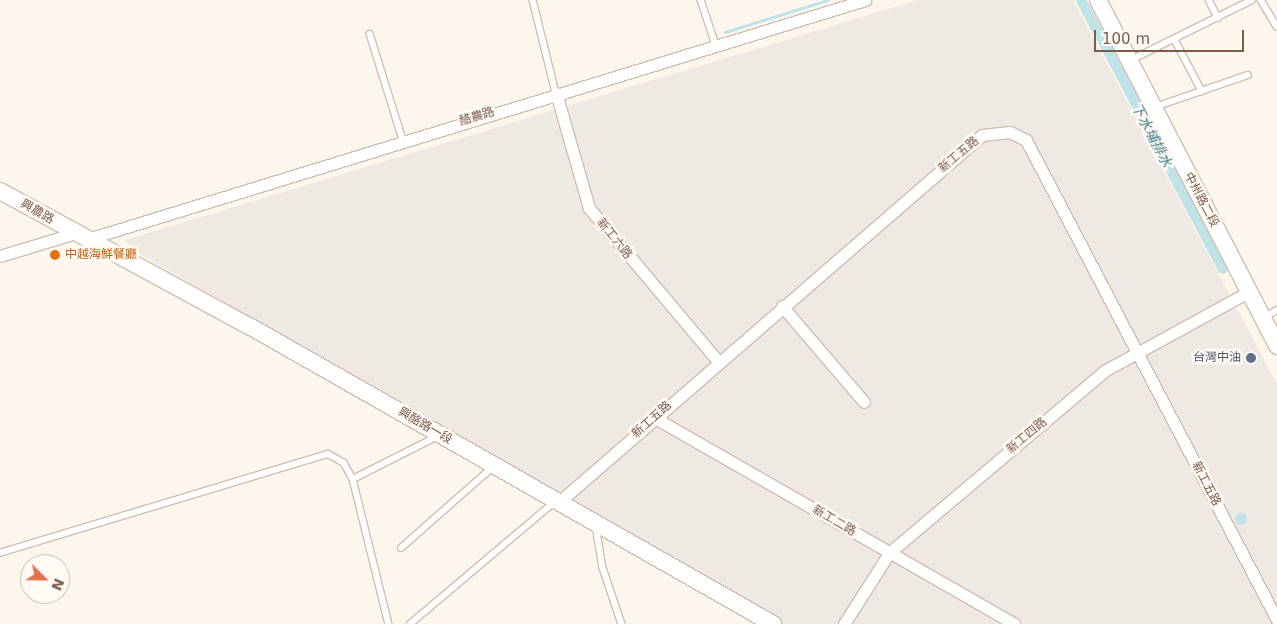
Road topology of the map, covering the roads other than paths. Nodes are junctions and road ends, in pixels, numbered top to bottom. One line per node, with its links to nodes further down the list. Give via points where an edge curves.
1 (533, 0): 16 (lane)
2 (701, 0): 12 (lane)
3 (864, 0): 12 (street, 酪農路)
4 (1098, 0): 13 (street, 中州路二段)
5 (1209, 0): 8 (lane)
6 (1252, 0): 8 (lane)
7 (1261, 0): 9 (lane)
8 (1218, 18): 11 (lane)
9 (1277, 27)
10 (370, 34): 18 (lane)
11 (1175, 40): 13 (lane); 15 (lane)
12 (716, 46): 16 (street, 酪農路)
13 (1129, 60): 17 (street, 中州路二段)
14 (1248, 75): 15 (lane)
15 (1202, 91): 17 (lane)
16 (556, 94): 18 (street, 酪農路); 29 (street, 新工六路, via 589,208)
17 (1153, 108): 23 (street, 中州路二段)
18 (403, 140): 21 (street, 酪農路)
19 (0, 190): 20 (street, 興農路)
20 (75, 233): 21 (street, 興酪路一段); 22 (street)
21 (91, 238): 32 (street, 興酪路一段)
22 (0, 256)
23 (1248, 292): 26 (street, 中州路二段); 28 (street, 新工四路)
24 (782, 306): 28 (street, 新工五路, via 982,135 1010,132 1026,140); 29 (street, 新工五路); 30 (street)
25 (1277, 310): 26 (lane)
26 (1263, 319): 27 (street, 中州路二段)
27 (1277, 346)
28 (1136, 350): 39 (street, 新工四路, via 1104,371); 40 (street, 新工五路)
29 (718, 361): 31 (street, 新工五路)
30 (864, 402)
31 (655, 418): 35 (street, 新工五路); 39 (street, 新工二路)
32 (441, 434): 33 (street, 興酪路一段); 34 (lane)
33 (495, 466): 35 (street, 興酪路一段); 37 (lane)
34 (352, 479): 38 (lane, via 334,456 317,455); 41 (lane)
35 (553, 503): 36 (street, 興酪路一段); 42 (lane)
36 (595, 521): 43 (lane, via 603,568); 44 (street, 興酪路一段)
37 (401, 548)
38 (0, 553)
39 (889, 553): 45 (street, 新工四路); 46 (street, 新工二路)
40 (1277, 620)
41 (389, 624)
42 (410, 624)
43 (622, 624)
44 (774, 624)
45 (844, 624)
46 (1014, 624)

